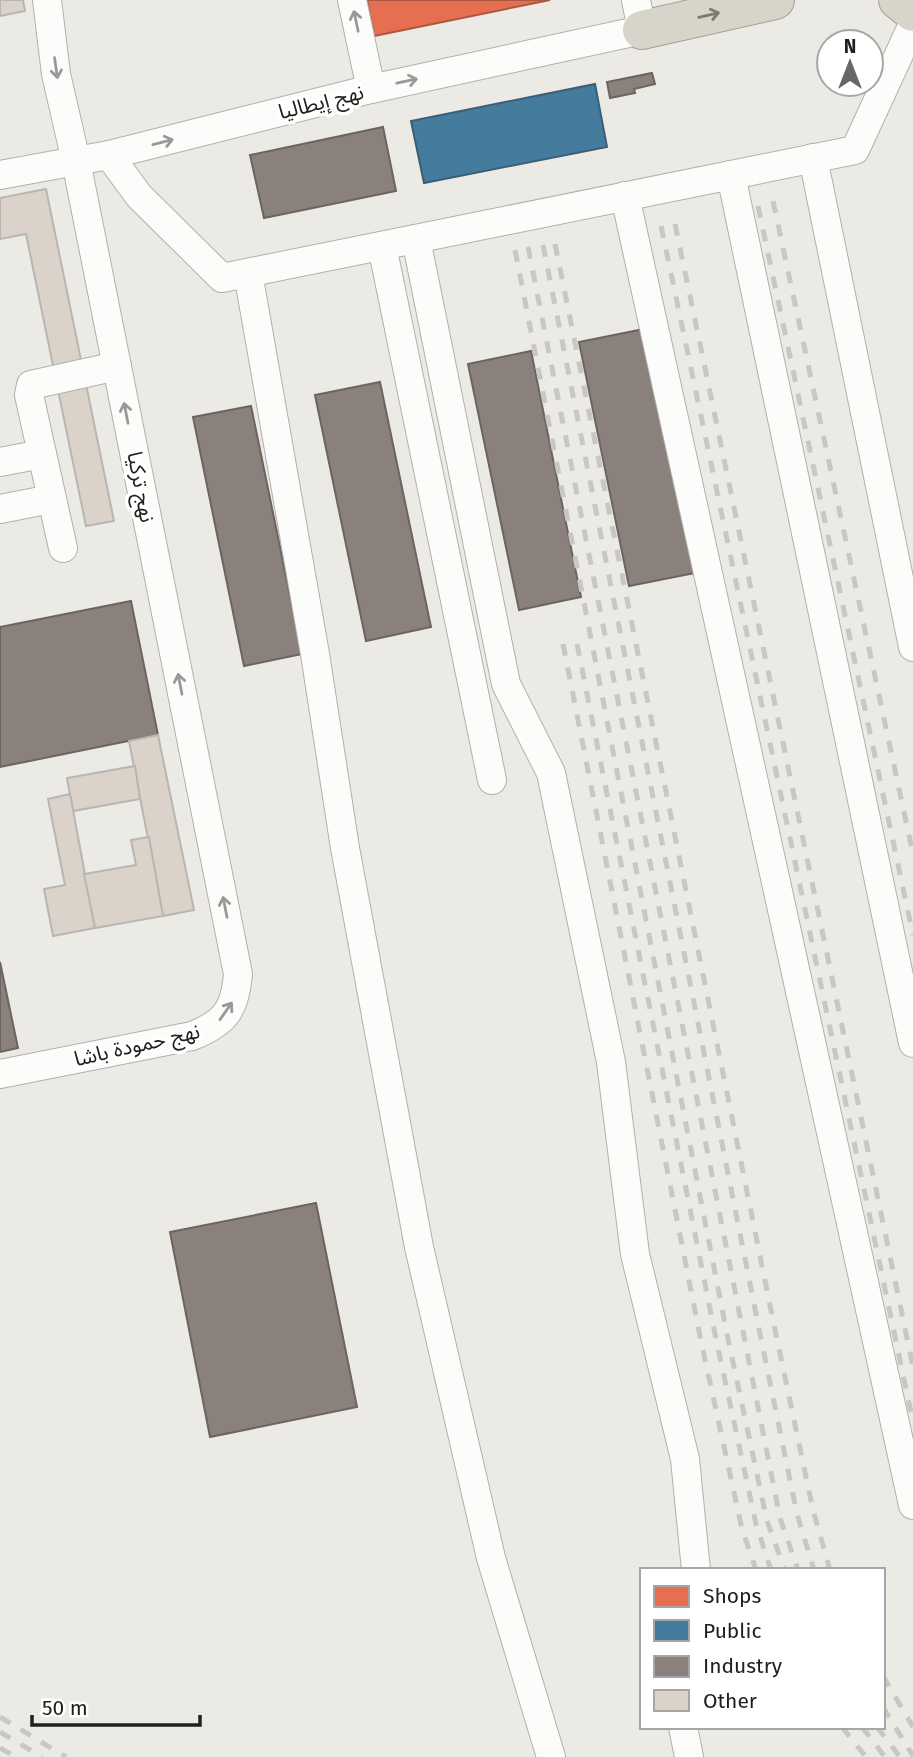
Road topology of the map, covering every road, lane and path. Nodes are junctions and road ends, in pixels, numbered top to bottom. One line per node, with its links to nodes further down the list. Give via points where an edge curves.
1 (47, 0): 11 (street, نهج تركيا, one-way to 11, via 56,74)
2 (352, 0): 8 (street, one-way to 2)
3 (775, 0): 6 (highway, one-way to 3)
4 (898, 0): 5 (highway)
5 (913, 12)
6 (639, 15): 8 (street, نهج إيطاليا, one-way to 6)
7 (913, 24): 10 (street, via 855,149)
8 (371, 89): 9 (street, نهج إيطاليا, one-way to 8)
9 (108, 156): 11 (street, نهج إيطاليا); 17 (street, via 139,196 222,278)
10 (813, 158): 12 (street); 24 (street)
11 (76, 161): 13 (street, نهج إيطاليا); 18 (street, نهج تركيا)
12 (731, 174): 14 (street); 27 (street)
13 (0, 175)
14 (625, 196): 15 (street); 29 (street)
15 (416, 239): 16 (street); 30 (street, via 506,684 551,773 611,1062 635,1254 685,1459)
16 (382, 246): 17 (street); 25 (street)
17 (248, 273): 32 (street, via 345,848 419,1247 491,1558)
18 (117, 366): 19 (street, via 31,385); 26 (street, نهج تركيا, one-way to 18)
19 (41, 454): 20 (street); 21 (street)
20 (0, 462)
21 (51, 499): 22 (street); 23 (street)
22 (0, 509)
23 (63, 548)
24 (913, 647)
25 (492, 780)
26 (238, 974): 28 (street, نهج حمودة باشا, one-way to 26, via 210,1029 232,1007)
27 (913, 1043)
28 (0, 1074)
29 (913, 1505)
30 (696, 1568)
31 (683, 1729): 33 (street)
32 (551, 1757)
33 (690, 1757)

